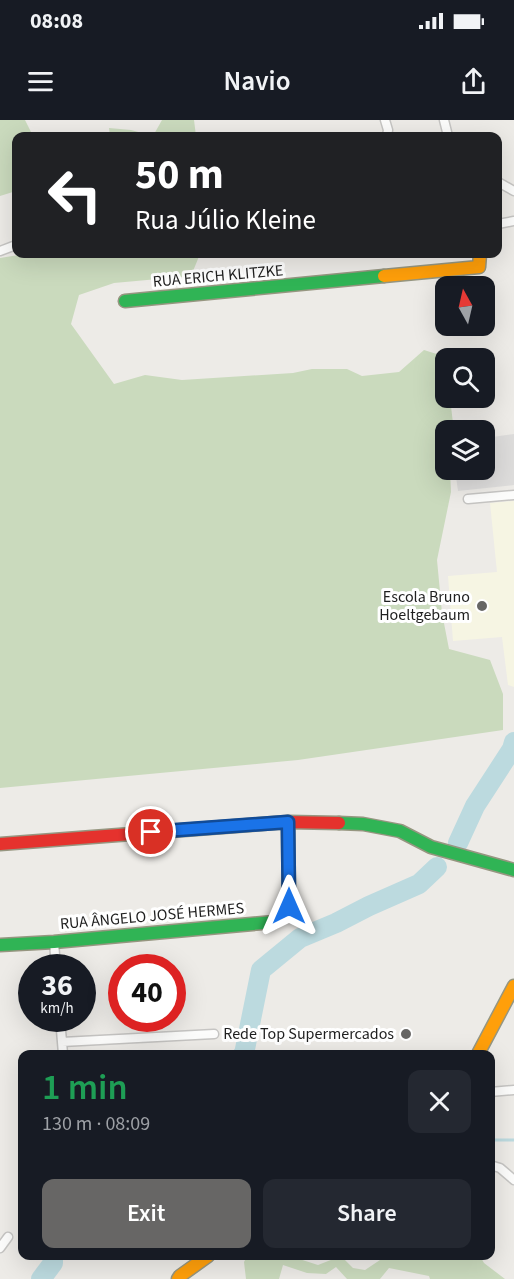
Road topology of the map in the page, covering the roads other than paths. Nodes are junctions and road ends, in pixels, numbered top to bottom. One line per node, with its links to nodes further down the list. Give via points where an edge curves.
1 (480, 258): 2 (street, RUA ERICH KLITZKE, via 479,267)
2 (125, 301)
3 (514, 495): 4 (street)
4 (468, 499)
5 (288, 822): 6 (street); 7 (street, via 382,826 431,847); 8 (street, RUA ÂNGELO JOSÉ HERMES, via 289,906 274,922)
6 (0, 844)
7 (514, 870)
8 (54, 942): 9 (street, RUA ÂNGELO JOSÉ HERMES); 10 (street)
9 (0, 945)
10 (55, 954)
11 (514, 986): 16 (street)
12 (61, 1032): 14 (street)
13 (214, 1034): 14 (street)
14 (62, 1042): 15 (street)
15 (63, 1050)
16 (480, 1050)
17 (514, 1090): 18 (street)
18 (495, 1092)
19 (495, 1167): 20 (street)
20 (514, 1180)
21 (8, 1237): 22 (street)
22 (0, 1248)
23 (202, 1260): 24 (street)
24 (178, 1279)

